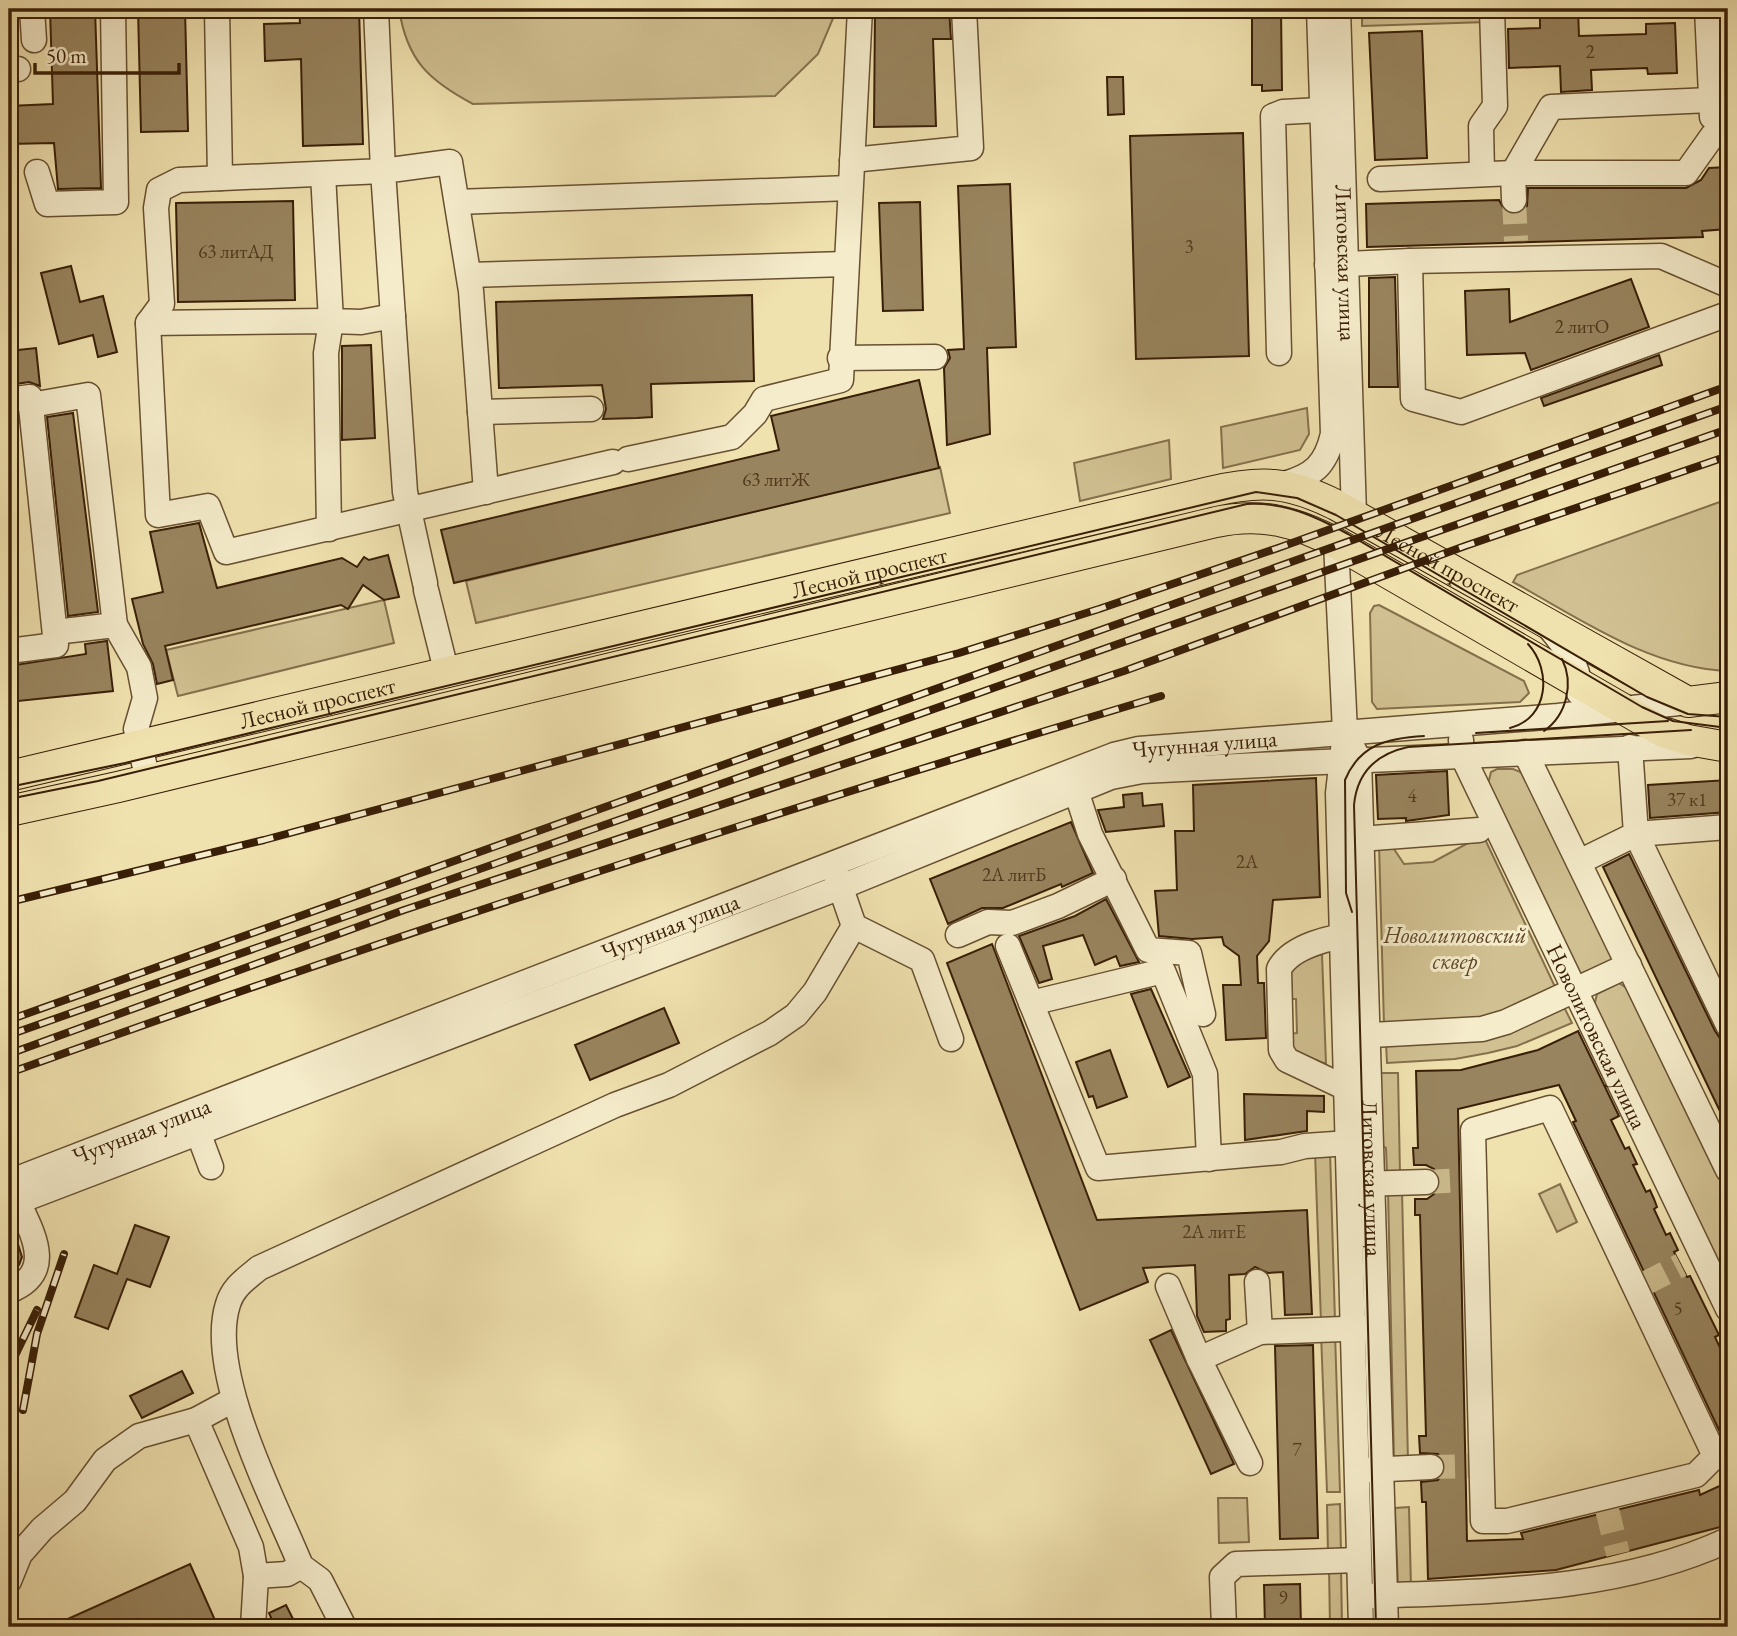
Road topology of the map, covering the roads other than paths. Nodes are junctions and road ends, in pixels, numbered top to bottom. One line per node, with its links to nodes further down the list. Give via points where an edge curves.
1 (32, 9): 11 (street)
2 (113, 9): 17 (street, via 116,202 47,204)
3 (217, 9): 21 (street)
4 (376, 9): 16 (street)
5 (860, 9): 15 (street)
6 (964, 9): 15 (street, via 971,148)
7 (1319, 9): 13 (street, Литовская улица)
8 (1338, 9): 13 (street, Литовская улица)
9 (1492, 9): 20 (street, via 1495,106 1482,126)
10 (1707, 9): 12 (street)
11 (34, 40)
12 (1711, 100): 14 (street); 18 (street, via 1551,107)
13 (1331, 110): 28 (street, Литовская улица); 35 (street, via 1273,116)
14 (1720, 132): 18 (street, via 1686,173)
15 (852, 160): 23 (street)
16 (383, 171): 19 (street); 25 (street, via 450,162); 32 (street)
17 (37, 172)
18 (1513, 173): 20 (street); 24 (street)
19 (323, 174): 21 (street); 33 (street)
20 (1482, 174): 22 (street)
21 (220, 178): 34 (street, via 179,180 159,190 162,303)
22 (1380, 178)
23 (850, 188): 25 (street); 27 (street)
24 (1514, 200)
25 (457, 202): 29 (street)
26 (1410, 261): 28 (street); 30 (street, via 1517,251 1661,256); 31 (street, via 1413,399 1461,412)
27 (846, 264): 29 (street); 37 (street)
28 (1336, 265): 41 (street, Литовская улица, via 1333,434 1317,470); 44 (street, Литовская улица)
29 (469, 275): 40 (street)
30 (1728, 285)
31 (1728, 314)
32 (393, 316): 33 (street); 43 (street)
33 (331, 321): 34 (street); 45 (street, via 326,353)
34 (148, 323): 45 (street, via 158,515 208,506 226,552)
35 (1279, 353)
36 (935, 357): 37 (street)
37 (840, 358): 42 (street, via 841,380 764,399 732,437)
38 (20, 402): 49 (street, via 88,396); 50 (street)
39 (591, 409): 40 (street)
40 (480, 412): 42 (street)
41 (1284, 484): 44 (main road, Лесной проспект); 47 (main road, Лесной проспект, via 1228,488)
42 (486, 492): 43 (street)
43 (408, 511): 45 (street); 53 (street)
44 (1354, 515): 48 (main road, Лесной проспект)
45 (329, 529)
46 (1336, 543): 51 (main road, Лесной проспект, via 1284,520 1235,518); 54 (main road, Лесной проспект); 60 (street, Литовская улица)
47 (720, 609): 51 (main road); 53 (main road, Лесной проспект)
48 (1545, 623): 54 (street, via 1567,651); 56 (main road, Лесной проспект)
49 (115, 625): 50 (street); 62 (street, via 139,667 145,698 136,729)
50 (55, 632): 52 (street, via 56,645)
51 (728, 640): 68 (main road, Лесной проспект)
52 (9, 651)
53 (447, 674): 62 (main road, Лесной проспект)
54 (1580, 686): 57 (main road, Лесной проспект); 58 (street)
55 (1728, 697): 56 (main road)
56 (1688, 702): 57 (street)
57 (1622, 710): 58 (street); 61 (main road, Лесной проспект, via 1663,732)
58 (1573, 715): 59 (street); 64 (street, via 1551,739)
59 (1460, 722): 60 (street); 65 (street, Новолитовская улица)
60 (1345, 732): 66 (street, Литовская улица); 69 (street, Чугунная улица, via 1139,749)
61 (1719, 746): 63 (street, Лесной проспект)
62 (140, 747): 67 (main road, Лесной проспект); 68 (street)
63 (1630, 747): 64 (street, Лесной проспект); 73 (street)
64 (1525, 752): 65 (street, Лесной проспект); 75 (street)
65 (1462, 755): 66 (street, Лесной проспект); 84 (street, Новолитовская улица)
66 (1350, 761): 69 (street, Чугунная улица, via 1142,771); 74 (street, Литовская улица, via 1338,793)
67 (9, 776)
68 (148, 780): 70 (main road, Лесной проспект)
69 (1073, 781): 76 (street, Чугунная улица); 77 (street, via 1090,834); 78 (street, Чугунная улица)
70 (9, 811)
71 (1728, 827): 73 (street)
72 (1479, 830): 74 (street)
73 (1636, 834): 75 (street); 87 (street)
74 (1351, 839): 81 (street, Литовская улица)
75 (1579, 862): 83 (street)
76 (832, 863): 78 (street); 91 (street, Чугунная улица)
77 (1114, 879): 80 (street, via 1012,923 988,922); 86 (street, via 1148,950 1189,953)
78 (841, 887): 79 (street); 91 (street, Чугунная улица)
79 (854, 926): 89 (street, via 922,960); 107 (street, via 815,992 796,1015 770,1033 669,1085 615,1105 259,1268 239,1284 228,1304 224,1332)
80 (958, 935)
81 (1354, 935): 88 (street, Литовская улица); 90 (street, via 1285,957 1279,969 1281,1050 1287,1060)
82 (1009, 946): 85 (street)
83 (1629, 965): 84 (street); 95 (street)
84 (1576, 991): 88 (street, via 1482,1029); 103 (street, Новолитовская улица, via 1691,1259)
85 (1031, 1003): 93 (street, via 1098,1168); 93 (street, via 1163,971 1205,1074)
86 (1203, 1014)
87 (1728, 1024)
88 (1357, 1036): 90 (street, Литовская улица); 97 (street, Литовская улица)
89 (951, 1039)
90 (1348, 1089): 92 (street, Литовская улица)
91 (194, 1122): 94 (street); 98 (street, Чугунная улица)
92 (1349, 1143): 93 (street); 97 (street, Литовская улица)
93 (1209, 1158)
94 (211, 1167)
95 (1728, 1170)
96 (1426, 1182): 97 (street)
97 (1362, 1184): 104 (street, Литовская улица)
98 (11, 1193): 102 (street, via 38,1253 38,1267 32,1278)
99 (1258, 1282): 105 (street)
100 (1168, 1286): 106 (street)
101 (1639, 1286): 101 (street, via 1715,1456 1696,1475 1507,1521 1483,1521 1477,1465 1473,1130 1550,1108)
102 (9, 1291)
103 (1728, 1309)
104 (1366, 1328): 105 (street); 111 (street, Литовская улица)
105 (1260, 1332): 106 (street)
106 (1199, 1359): 109 (street)
107 (233, 1400): 108 (street); 114 (street)
108 (196, 1420): 115 (street, via 251,1547); 116 (street, via 139,1436 105,1460 75,1501 20,1554)
109 (1250, 1463)
110 (1431, 1467): 111 (street)
111 (1369, 1470): 113 (street, Литовская улица); 117 (street, Литовская улица)
112 (1728, 1540): 117 (street, via 1703,1552 1620,1563 1579,1583)
113 (1359, 1560): 118 (street, Литовская улица); 121 (street, via 1236,1564 1222,1577)
114 (301, 1566): 115 (street, via 287,1574); 120 (street, via 320,1580)
115 (256, 1576): 119 (street)
116 (9, 1581)
117 (1385, 1595): 118 (street); 123 (street, Литовская улица)
118 (1360, 1596): 122 (street, Литовская улица)
119 (253, 1627)
120 (344, 1627)
121 (1224, 1627)
122 (1361, 1627)
123 (1386, 1627)

